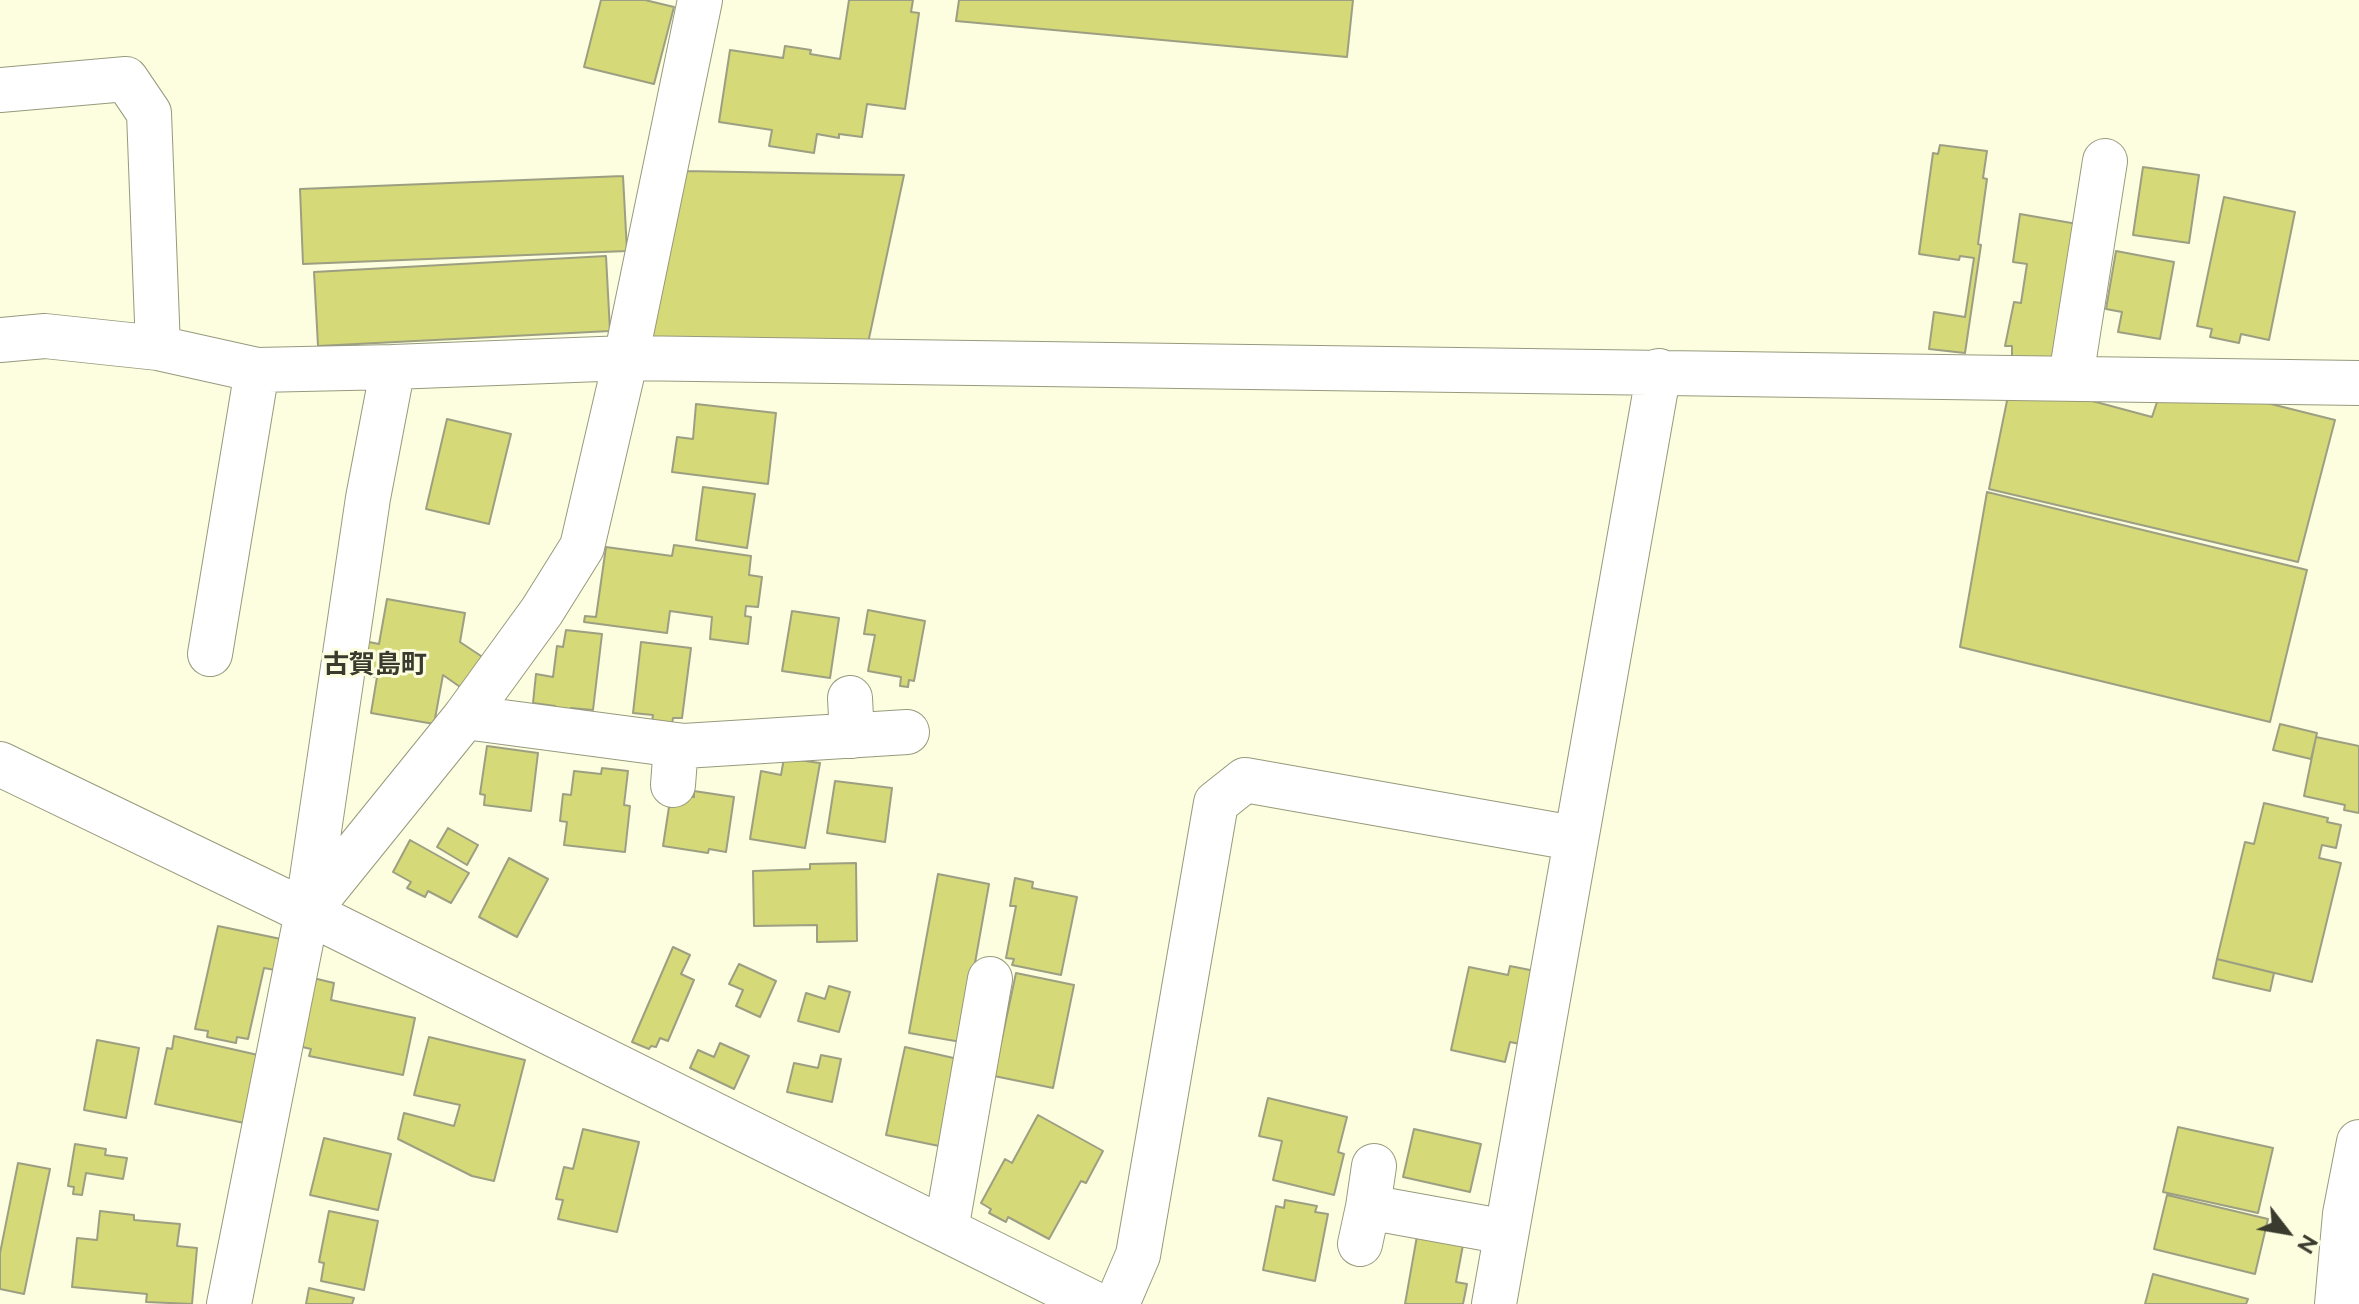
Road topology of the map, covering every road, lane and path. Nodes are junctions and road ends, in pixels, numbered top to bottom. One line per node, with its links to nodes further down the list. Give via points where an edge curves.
1 (700, 0): 6 (street)
2 (0, 90): 5 (street, via 126,79 149,113)
3 (2105, 161): 10 (street)
4 (0, 340): 5 (street, via 45,336)
5 (158, 348): 8 (street)
6 (626, 358): 7 (street); 9 (street); 13 (street, via 582,547)
7 (393, 367): 8 (street); 17 (street, via 368,498)
8 (257, 370): 12 (street)
9 (1659, 371): 10 (street); 22 (street)
10 (2071, 377): 11 (street)
11 (2359, 383)
12 (210, 654)
13 (465, 717): 14 (street, via 675,765 851,717); 17 (street)
14 (907, 732)
15 (0, 764): 17 (street)
16 (1556, 835): 25 (street, via 1245,780 1216,803 1138,1255)
17 (307, 912): 21 (street); 23 (street)
18 (990, 979): 21 (street)
19 (2359, 1142): 27 (street, via 2345,1214)
20 (1367, 1206): 22 (street)
21 (946, 1230): 24 (street)
22 (1506, 1232): 26 (street)
23 (229, 1304)
24 (1095, 1304)
25 (1117, 1304)
26 (1494, 1304)
27 (2337, 1304)

